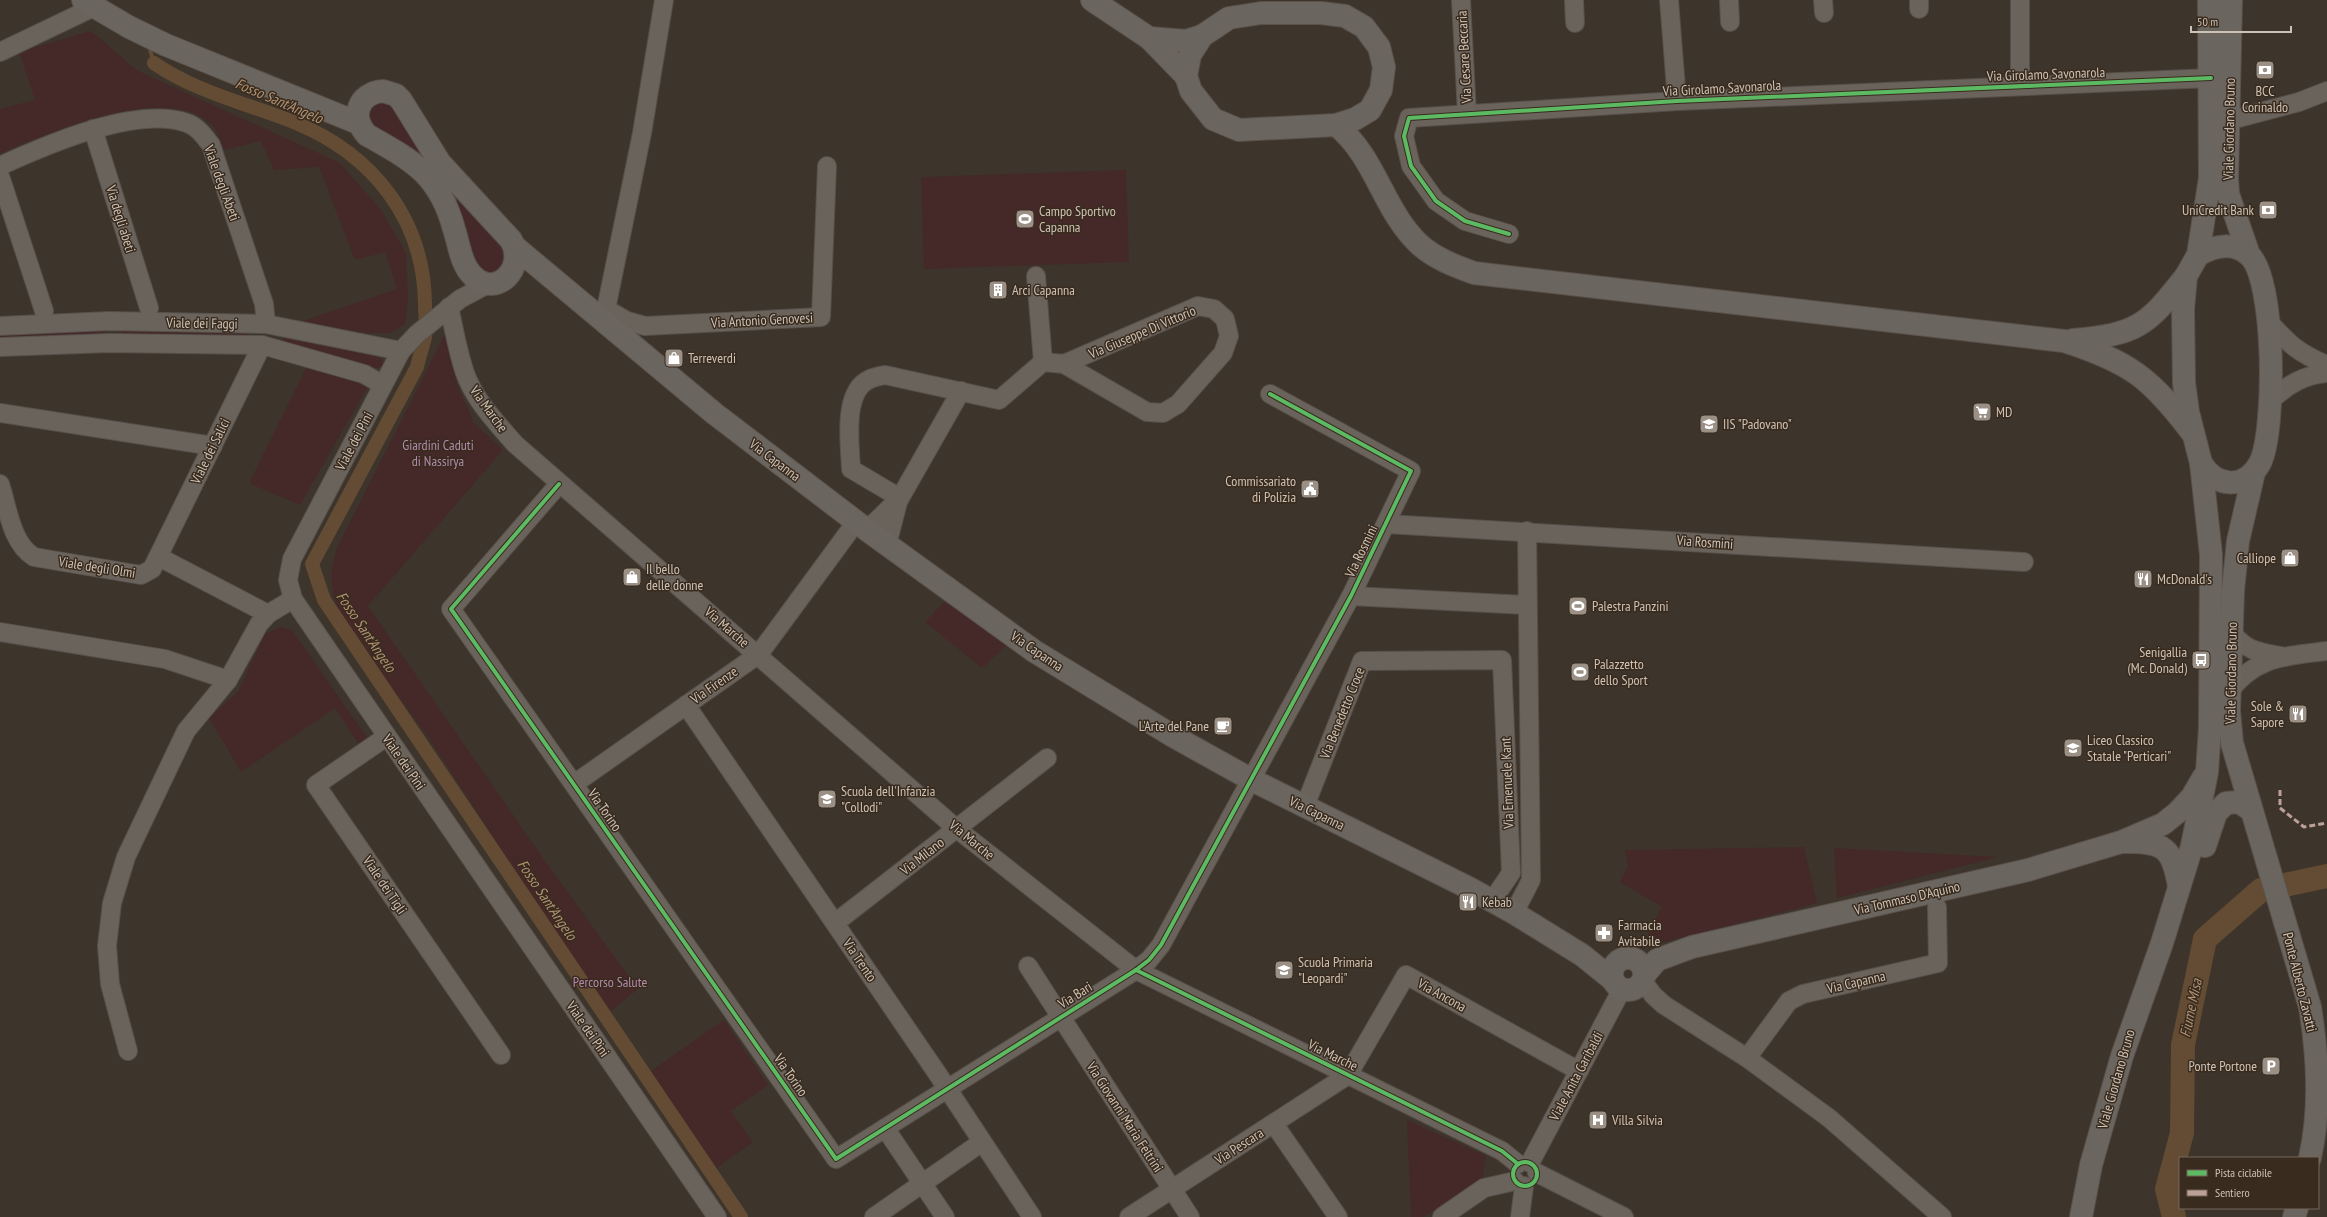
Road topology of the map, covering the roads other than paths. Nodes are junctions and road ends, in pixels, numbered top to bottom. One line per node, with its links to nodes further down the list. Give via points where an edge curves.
1 (664, 0): 48 (street, via 642,133)
2 (1092, 0): 18 (main road)
3 (1461, 0): 27 (street, Via Cesare Beccaria)
4 (1574, 0): 16 (street)
5 (1669, 0): 24 (street)
6 (1729, 0): 15 (street)
7 (2020, 0): 22 (street)
8 (2209, 0): 21 (main road, Viale Giordano Bruno)
9 (2231, 0): 28 (main road, Viale Giordano Bruno)
10 (88, 4): 19 (street); 26 (main road, via 166,45 329,110)
11 (1257, 6): 12 (main road); 14 (main road)
12 (1304, 6): 13 (main road)
13 (1341, 8): 25 (main road, via 1364,27 1378,47 1384,68 1381,90)
14 (1231, 9): 17 (main road)
15 (1730, 22)
16 (1576, 23)
17 (1202, 36): 18 (main road, via 1186,41); 20 (main road, via 1190,55)
18 (1149, 38): 20 (main road)
19 (0, 52)
20 (1186, 76): 29 (main road, via 1191,91 1213,119 1239,130)
21 (2211, 78): 22 (street, Via Girolamo Savonarola); 37 (main road, Viale Giordano Bruno, via 2210,178)
22 (2020, 86): 24 (street, Via Girolamo Savonarola)
23 (2327, 91): 28 (street, via 2299,102)
24 (1677, 101): 27 (street, Via Girolamo Savonarola)
25 (1370, 110): 29 (main road, via 1355,120); 31 (main road)
26 (359, 112): 36 (main road, Via Capanna, via 370,93 383,91 396,95 440,163); 40 (main road, via 367,135 411,160 427,174 444,202)
27 (1467, 114): 35 (street, Via Girolamo Savonarola, via 1409,118 1404,136 1411,166 1436,201 1453,213 1465,221)
28 (2227, 121): 38 (main road, Viale Giordano Bruno, via 2228,194)
29 (1336, 125): 31 (main road, via 1347,134)
30 (93, 129): 32 (street, Viale degli Abeti); 46 (street, Via degli abeti); 50 (street, Viale degli Abeti, via 136,120 169,119 188,123 201,132 211,145 264,304)
31 (1367, 160): 52 (main road, via 1388,202 1406,229 1421,245 1447,263 1474,273)
32 (0, 166)
33 (826, 166): 48 (street, Via Antonio Genovesi, via 820,316 645,326)
34 (0, 176): 47 (street)
35 (1509, 234)
36 (515, 247): 39 (main road, Via Capanna); 41 (main road, via 516,261)
37 (2198, 255): 38 (main road, via 2210,248 2223,246 2235,247); 43 (main road, Viale Giordano Bruno)
38 (2249, 255): 49 (main road, Viale Giordano Bruno, via 2261,282)
39 (543, 269): 41 (main road, via 521,270); 48 (main road, Via Capanna)
40 (468, 272): 44 (main road, via 482,282); 45 (street, Viale dei Pini, via 468,282)
41 (510, 274): 44 (main road, via 505,279)
42 (1036, 276): 56 (street)
43 (2186, 276): 52 (main road, via 2156,312 2132,330 2112,336); 65 (main road, Viale Giordano Bruno, via 2183,310 2184,383)
44 (490, 284): 45 (street, Viale dei Pini)
45 (454, 303): 55 (street, Viale dei Pini); 70 (street, Via Marche, via 465,373 476,396 515,444)
46 (149, 308)
47 (44, 311)
48 (604, 315): 73 (main road, Via Capanna, via 715,414)
49 (2268, 321): 58 (street, via 2290,346); 63 (main road, Viale Giordano Bruno, via 2272,362)
50 (266, 324): 51 (street, Viale dei Faggi, via 109,321); 53 (street, via 258,329 256,338); 55 (street, Viale dei Faggi)
51 (0, 326)
52 (2064, 341): 65 (main road, via 2098,352 2137,372 2165,398)
53 (262, 345): 54 (street, Viale dei Faggi, via 109,343); 60 (street, Viale dei Faggi, via 364,374); 66 (street, Viale dei Salici)
54 (0, 347)
55 (401, 351): 60 (street, Viale dei Pini)
56 (1043, 362): 57 (street, Via Giuseppe Di Vittorio); 61 (street, via 999,400)
57 (1064, 364): 57 (street, Via Giuseppe Di Vittorio, via 1198,306 1214,309 1225,319 1229,336 1223,352 1178,404 1163,413 1146,412)
58 (2327, 365)
59 (2327, 373): 63 (street, via 2311,374 2289,385)
60 (383, 385): 79 (street, Viale dei Pini, via 292,559 288,580)
61 (961, 391): 71 (street); 71 (street, via 885,375 868,380 856,393 850,410 850,469)
62 (1270, 394): 72 (street, Via Rosmini, via 1412,471)
63 (2271, 400): 68 (main road, Viale Giordano Bruno, via 2263,453)
64 (0, 413): 66 (street)
65 (2193, 434): 67 (main road, Viale Giordano Bruno)
66 (213, 446): 76 (street, Viale dei Salici)
67 (2201, 463): 68 (main road, Viale Giordano Bruno, via 2211,476 2225,484 2245,480); 93 (main road, Viale Giordano Bruno, via 2211,556 2210,728)
68 (2254, 472): 83 (main road, Viale Giordano Bruno, via 2238,541)
69 (0, 484): 76 (street, Viale degli Olmi, via 18,542 34,557 141,575 152,569)
70 (559, 484): 85 (street, Via Marche); 95 (street, Via Torino, via 451,609)
71 (900, 498): 73 (street, Via Firenze); 75 (street)
72 (1386, 524): 74 (street, Via Rosmini); 78 (street, Via Rosmini)
73 (862, 526): 75 (main road, Via Capanna); 85 (street, Via Firenze)
74 (1527, 531): 77 (street, Via Rosmini); 80 (street)
75 (888, 545): 94 (main road, Via Capanna, via 1070,674)
76 (159, 557): 81 (street)
77 (2024, 562)
78 (1351, 596): 80 (street, Via Rosmini); 94 (street, Via Rosmini)
79 (293, 599): 81 (street); 91 (street, Viale dei Pini)
80 (1527, 604): 103 (street, via 1530,880)
81 (268, 614): 88 (street, via 259,624)
82 (0, 632): 88 (street, via 165,659)
83 (2231, 632): 86 (street, via 2247,648); 89 (main road, Viale Giordano Bruno)
84 (2327, 651): 86 (street)
85 (759, 654): 90 (street, Via Firenze); 98 (street, Via Marche)
86 (2283, 657): 89 (street, via 2249,670)
87 (1502, 660): 96 (street, Via Benedetto Croce, via 1362,661); 101 (street, Via Emenuele Kant, via 1511,873)
88 (228, 680): 112 (street, via 186,731 126,857 112,903 107,946 110,984)
89 (2229, 692): 97 (main road, Viale Giordano Bruno, via 2232,743)
90 (686, 705): 95 (street, Via Firenze); 104 (street, Via Trento)
91 (386, 737): 113 (street, Viale dei Tigli, via 316,785); 126 (street, Viale dei Pini)
92 (1047, 758): 98 (street, Via Milano)
93 (2207, 772): 99 (main road, Via Tommaso D'Aquino, via 2192,797 2178,812 2163,824); 100 (main road, Viale Giordano Bruno, via 2192,846)
94 (1252, 780): 96 (main road, Via Capanna); 108 (street, Via Bari, via 1161,945 1149,960)
95 (574, 784): 122 (street, Via Torino)
96 (1305, 806): 101 (main road, Via Capanna)
97 (2253, 816): 105 (main road, Viale Giordano Bruno, via 2239,802 2226,803 2216,813 2204,849); 121 (main road, Ponte Alberto Zavatti, via 2310,1007 2316,1046 2318,1102)
98 (957, 829): 104 (street, Via Milano); 108 (street, Via Marche)
99 (2121, 842): 100 (main road, Via Tommaso D'Aquino, via 2149,842 2165,850 2175,863); 106 (main road, Via Tommaso D'Aquino, via 2028,870)
100 (2179, 889): 105 (main road, Viale Giordano Bruno)
101 (1492, 901): 103 (main road, Via Capanna)
102 (1937, 907): 114 (street, Via Capanna, via 1938,963 1803,994 1789,1001)
103 (1514, 913): 109 (main road, Via Capanna, via 1582,955 1601,960)
104 (835, 923): 117 (street, Via Trento)
105 (2162, 943): 137 (main road, Viale Giordano Bruno, via 2122,1056 2091,1165)
106 (1692, 947): 109 (main road, Via Tommaso D'Aquino, via 1665,949); 110 (main road, Via Tommaso D'Aquino, via 1657,960)
107 (1028, 966): 111 (street, Via Giovanni Maria Feltrini)
108 (1136, 970): 111 (street, Via Bari); 116 (street, Via Marche)
109 (1621, 972): 110 (main road, Via Capanna, via 1637,988); 115 (street, Viale Anita Garibaldi)
110 (1644, 978): 114 (street, via 1653,995 1664,1006)
111 (1060, 1017): 117 (street, Via Bari); 125 (street, Via Giovanni Maria Feltrini)
112 (128, 1051)
113 (501, 1055)
114 (1747, 1058): 136 (street, via 1835,1122)
115 (1579, 1071): 116 (street, Via Ancona, via 1406,975); 123 (street, Viale Anita Garibaldi)
116 (1348, 1075): 118 (street, Via Pescara); 123 (street, Via Marche, via 1502,1151)
117 (947, 1088): 119 (street, Via Bari); 120 (street, Via Trento)
118 (1274, 1124): 125 (street, Via Pescara); 132 (street)
119 (885, 1128): 122 (street, Via Bari); 124 (street)
120 (982, 1142): 124 (street); 129 (street, Via Trento)
121 (2310, 1157)
122 (836, 1159)
123 (1525, 1173): 133 (street, via 1484,1188); 134 (street, Viale Anita Garibaldi); 135 (street, Via Marche)
124 (922, 1183): 127 (street); 128 (street)
125 (1172, 1189): 130 (street, Via Pescara); 131 (street, Via Giovanni Maria Feltrini)
126 (717, 1217)
127 (874, 1217)
128 (945, 1217)
129 (1032, 1217)
130 (1129, 1217)
131 (1190, 1217)
132 (1338, 1217)
133 (1442, 1217)
134 (1520, 1217)
135 (1624, 1217)
136 (1942, 1217)
137 (2081, 1217)

